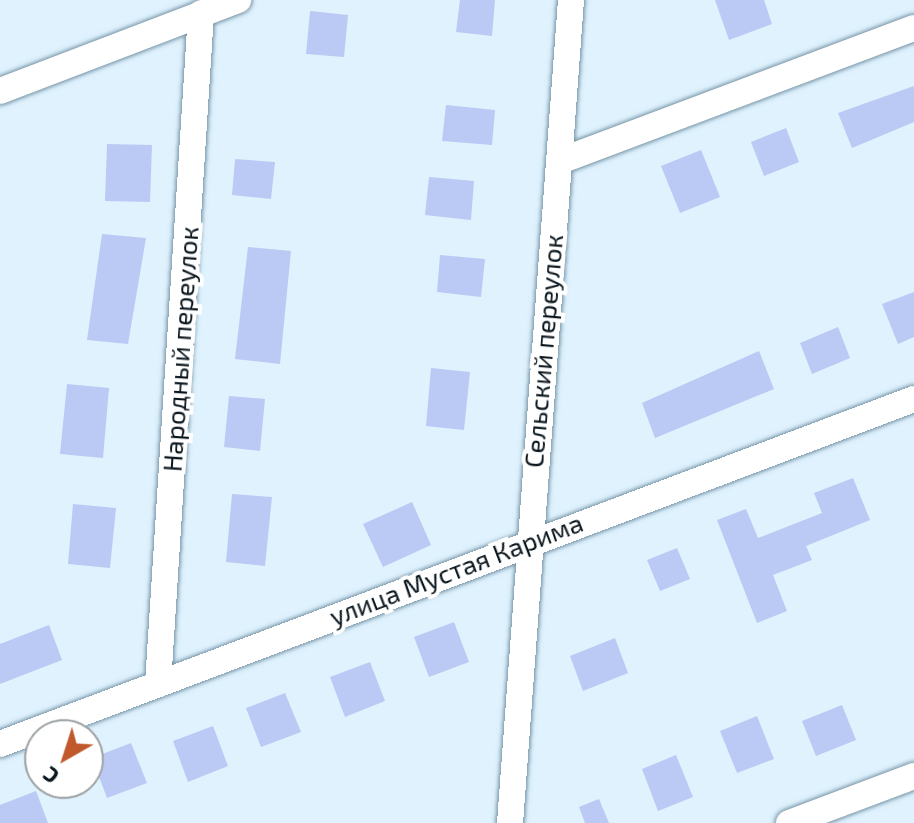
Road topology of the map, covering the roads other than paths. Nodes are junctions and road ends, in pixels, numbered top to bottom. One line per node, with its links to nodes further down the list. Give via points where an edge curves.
1 (238, 0): 3 (street)
2 (571, 0): 6 (street, Сельский переулок)
3 (201, 13): 5 (street); 9 (street, Народный переулок)
4 (914, 28): 6 (street)
5 (0, 91)
6 (560, 161): 8 (street, Сельский переулок)
7 (914, 399): 8 (street, улица Мустая Карима)
8 (527, 541): 9 (street, улица Мустая Карима); 12 (street, Сельский переулок)
9 (158, 684): 10 (street, улица Мустая Карима)
10 (0, 744)
11 (914, 776): 13 (street)
12 (510, 823)
13 (789, 823)

